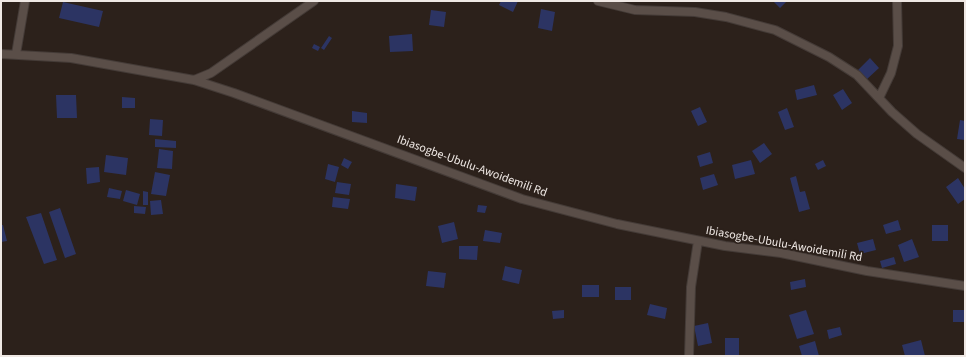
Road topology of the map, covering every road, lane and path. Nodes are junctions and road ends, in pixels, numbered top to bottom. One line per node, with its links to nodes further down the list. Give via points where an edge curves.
1 (25, 1): 6 (street)
2 (314, 1): 7 (street, via 211,73)
3 (598, 1): 8 (street, via 635,10 726,16 775,30 829,57 857,75)
4 (897, 1): 8 (street, via 898,46 891,73)
5 (1, 54): 6 (street, Ibiasogbe-Ubulu-Awoidemili Rd)
6 (16, 54): 7 (street, Ibiasogbe-Ubulu-Awoidemili Rd, via 71,58)
7 (194, 80): 12 (street, Ibiasogbe-Ubulu-Awoidemili Rd, via 522,199 616,224)
8 (879, 98): 10 (street, via 917,134)
9 (965, 160): 10 (street)
10 (956, 162): 11 (street)
11 (965, 168)
12 (698, 241): 13 (street, Ibiasogbe-Ubulu-Awoidemili Rd); 14 (street, via 691,287)
13 (965, 286)
14 (689, 356)

